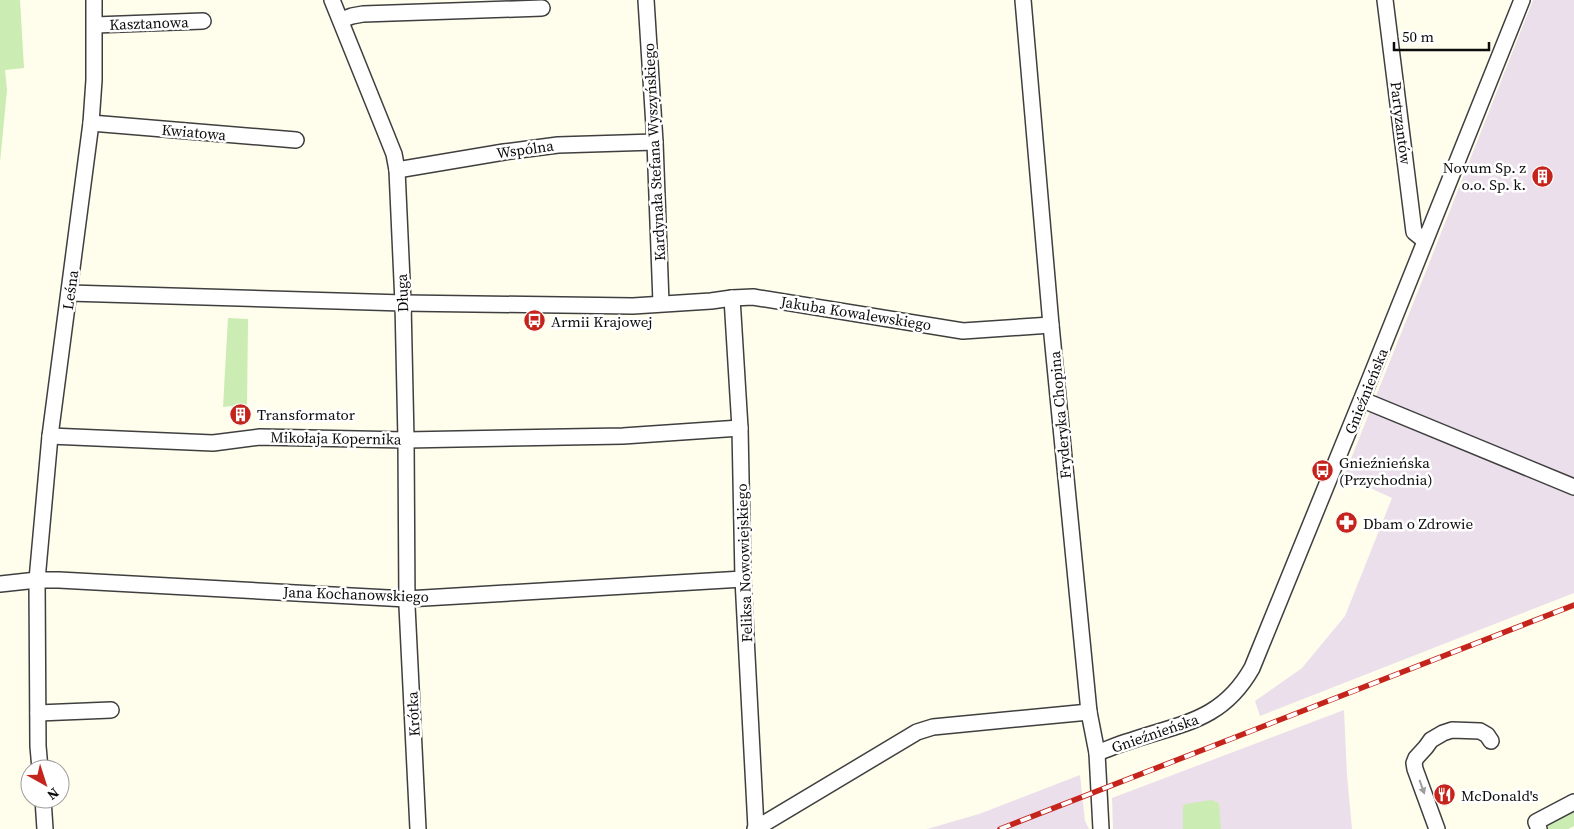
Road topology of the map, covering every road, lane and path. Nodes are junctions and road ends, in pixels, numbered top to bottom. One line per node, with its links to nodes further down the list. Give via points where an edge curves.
1 (94, 0): 10 (street, Leśna)
2 (332, 0): 8 (street, Długa)
3 (646, 0): 13 (street, Kardynała Stefana Wyszyńskiego)
4 (1023, 0): 20 (street, Fryderyka Chopina)
5 (1385, 0): 15 (street, Partyzantów, via 1414,232)
6 (1522, 0): 15 (street, Gnieźnieńska)
7 (542, 8): 8 (street, via 363,14)
8 (341, 20): 14 (street, Długa, via 394,154)
9 (203, 21): 10 (street, Kasztanowa)
10 (95, 25): 11 (street, Leśna)
11 (91, 123): 12 (street, Kwiatowa); 16 (street, Leśna)
12 (296, 140)
13 (655, 142): 14 (street, Wspólna, via 558,145); 19 (street, Kardynała Stefana Wyszyńskiego)
14 (397, 170): 18 (street, Długa)
15 (1425, 241): 21 (street, Gnieźnieńska)
16 (69, 293): 18 (street); 23 (street, Leśna)
17 (732, 298): 19 (street, Jakuba Kowalewskiego); 20 (street, Jakuba Kowalewskiego, via 754,296 963,331); 22 (street, Feliksa Nowowiejskiego)
18 (403, 303): 19 (street, via 633,306); 24 (street, Długa)
19 (661, 303)
20 (1051, 325): 31 (street, Fryderyka Chopina)
21 (1363, 400): 25 (street); 34 (street, Gnieźnieńska, via 1252,668 1237,692 1194,721)
22 (740, 428): 24 (street, Mikołaja Kopernika, via 623,436); 26 (street, Feliksa Nowowiejskiego)
23 (50, 436): 24 (street, Mikołaja Kopernika, via 213,442 260,437); 27 (street, Leśna)
24 (406, 440): 29 (street, Długa)
25 (1574, 487)
26 (743, 579): 29 (street, Jana Kochanowskiego); 38 (street, Feliksa Nowowiejskiego)
27 (37, 580): 28 (street, Jana Kochanowskiego); 29 (street, Jana Kochanowskiego); 32 (street, Leśna)
28 (0, 584)
29 (407, 598): 40 (street, Krótka)
30 (111, 710): 32 (street)
31 (1089, 712): 34 (street, Fryderyka Chopina); 38 (street, via 933,727 917,732)
32 (38, 713): 35 (street, Leśna)
33 (1491, 741): 42 (street, one-way to 42, via 1483,732 1452,730 1436,736 1416,758 1414,763)
34 (1097, 754): 41 (street, Fryderyka Chopina)
35 (40, 759)
36 (1574, 802): 43 (street, via 1536,822)
37 (44, 809): 39 (street)
38 (755, 828)
39 (45, 829)
40 (418, 829)
41 (1101, 829)
42 (1437, 829)
43 (1539, 829)

